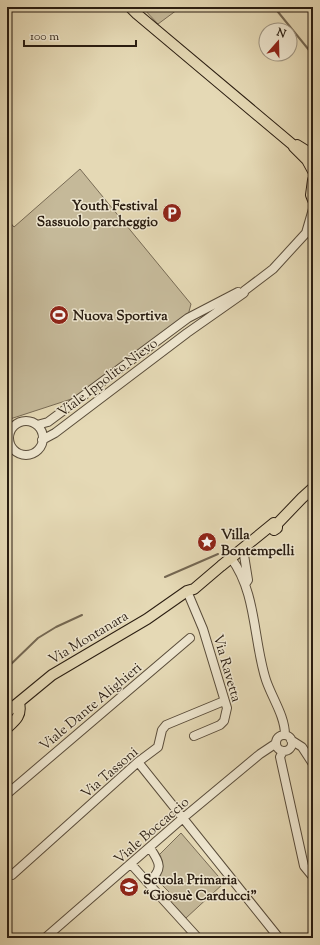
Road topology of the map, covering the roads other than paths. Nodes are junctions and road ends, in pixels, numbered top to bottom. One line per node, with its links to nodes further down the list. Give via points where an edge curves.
1 (130, 7): 2 (main road)
2 (293, 145): 3 (main road, via 296,144); 4 (main road)
3 (313, 155)
4 (313, 171)
5 (313, 180): 6 (main road)
6 (313, 200)
7 (313, 209): 8 (street, Viale Ippolito Nievo)
8 (310, 231): 9 (street, Viale Ippolito Nievo, via 273,269)
9 (244, 291): 10 (street, Viale Ippolito Nievo, via 188,318 48,422); 11 (street, Viale Ippolito Nievo, via 55,433)
10 (37, 425): 11 (street, via 42,432); 11 (street, via 25,420 16,423 8,437 10,444 18,453 28,454 38,449)
11 (42, 440)
12 (312, 490): 13 (main road, Via Montanara)
13 (277, 524): 14 (main road, Via Montanara, via 277,528); 15 (main road, Via Montanara)
14 (244, 555): 15 (main road, Via Montanara); 16 (street, via 248,580)
15 (232, 560): 16 (street); 17 (main road, Via Montanara, via 196,594)
16 (246, 583): 24 (street, via 266,680)
17 (187, 591): 19 (street, Via Ravetta, via 203,630); 20 (main road, Via Montanara, via 147,619 52,675)
18 (190, 638): 29 (street, Viale Dante Alighieri)
19 (224, 701): 23 (street, Via Ravetta, via 227,708 224,721); 27 (street, Via Tassoni, via 166,725 162,730 158,747)
20 (19, 703): 21 (main road, Via Montanara); 22 (main road, via 20,714)
21 (7, 712)
22 (7, 728)
23 (194, 736)
24 (288, 737): 25 (street, via 278,737); 26 (street, via 292,743 290,748); 28 (street, via 302,747)
25 (275, 744): 26 (street, via 279,750); 30 (street, Viale Boccaccio)
26 (284, 751): 34 (street, via 280,757 304,866)
27 (138, 762): 30 (street); 33 (street, Via Tassoni)
28 (313, 764)
29 (7, 794)
30 (183, 818): 31 (street, Viale Boccaccio); 38 (street)
31 (150, 848): 32 (street, Viale Boccaccio); 35 (street, via 160,866 158,873)
32 (131, 864): 35 (street); 36 (street, Viale Boccaccio)
33 (12, 875)
34 (313, 877)
35 (148, 884): 37 (street)
36 (45, 938)
37 (198, 938)
38 (279, 938)

